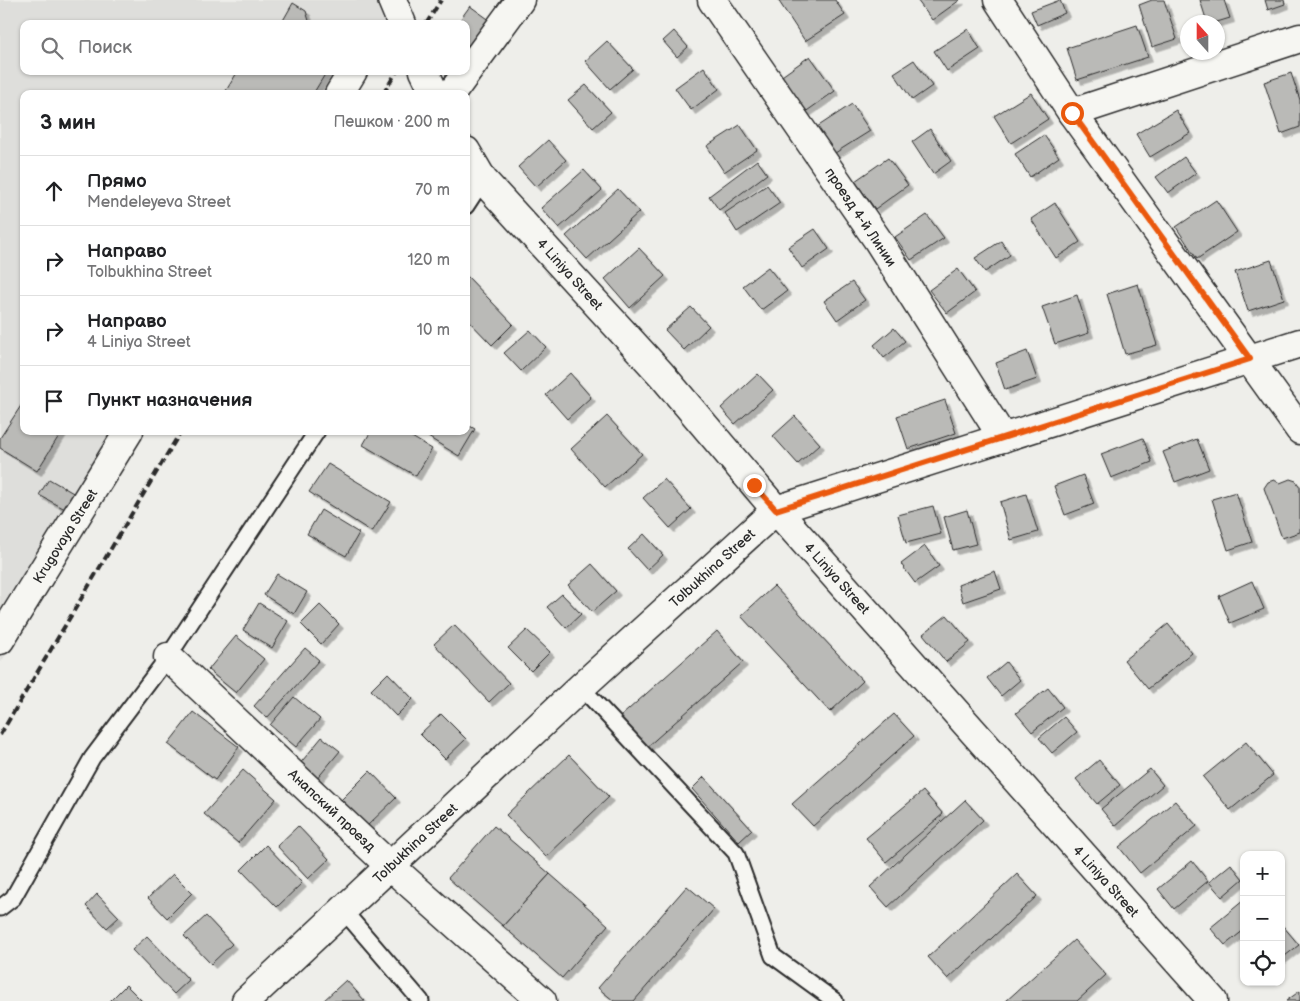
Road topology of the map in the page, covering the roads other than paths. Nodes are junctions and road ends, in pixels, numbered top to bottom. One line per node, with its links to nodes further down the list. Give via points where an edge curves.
1 (520, 0): 5 (street)
2 (712, 0): 21 (street, проезд 4-й Линии, via 877,239)
3 (998, 0): 12 (street)
4 (1300, 38): 12 (street)
5 (470, 68)
6 (350, 75): 9 (street)
7 (426, 75): 10 (street)
8 (465, 75): 11 (street)
9 (341, 90)
10 (433, 90)
11 (454, 90)
12 (1072, 113): 17 (street)
13 (470, 158): 14 (street, 4 Liniya Street)
14 (484, 180): 15 (lane); 22 (street, 4 Liniya Street, via 661,374)
15 (470, 200)
16 (1300, 343): 17 (street, Tolbukhina Street)
17 (1250, 359): 18 (street); 21 (street, Tolbukhina Street)
18 (1300, 430)
19 (127, 435): 23 (street, Krugovaya Street)
20 (314, 435): 24 (lane)
21 (1002, 438): 22 (street, Tolbukhina Street)
22 (776, 510): 25 (street, Tolbukhina Street); 33 (street, 4 Liniya Street)
23 (0, 640)
24 (168, 657): 26 (street, Анапский проезд); 27 (lane, via 92,758 13,898)
25 (581, 687): 26 (street, Tolbukhina Street); 32 (lane, via 736,853 773,956)
26 (390, 866): 28 (street, Tolbukhina Street); 31 (street, Анапский проезд)
27 (0, 908)
28 (343, 910): 29 (street, Tolbukhina Street); 30 (lane)
29 (246, 1001)
30 (421, 1001)
31 (542, 1001)
32 (835, 1001)
33 (1213, 1001)

